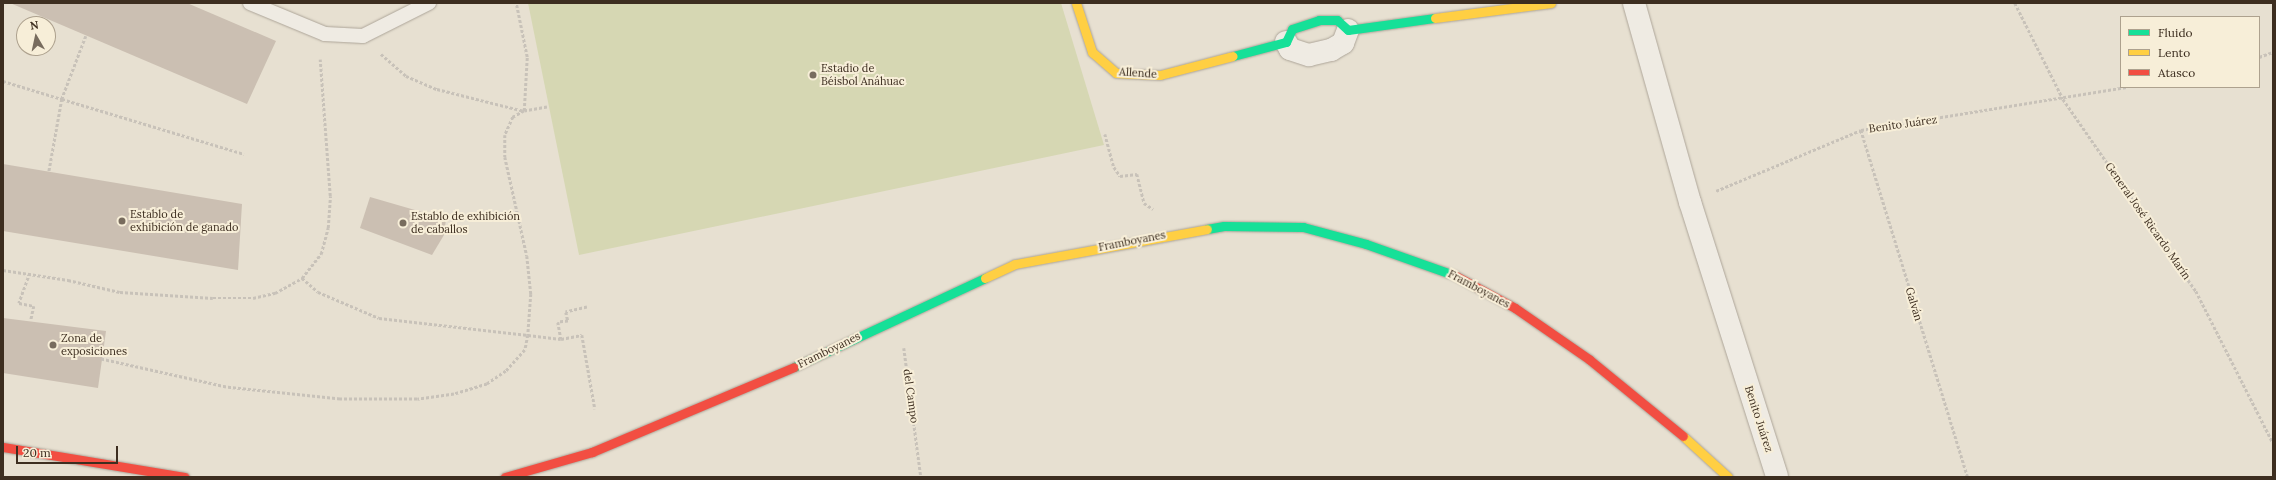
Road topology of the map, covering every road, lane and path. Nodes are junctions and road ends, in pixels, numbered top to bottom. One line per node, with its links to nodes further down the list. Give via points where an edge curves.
1 (250, 3): 9 (lane)
2 (429, 3): 11 (lane)
3 (516, 3): 20 (path, via 528,57)
4 (1076, 3): 12 (street, Allende, via 1092,52 1116,73 1160,75)
5 (1551, 3): 8 (street)
6 (1634, 3): 25 (street, Benito Juárez)
7 (2015, 3): 18 (path, General José Ricardo Marín)
8 (1348, 30): 12 (street, via 1337,20 1319,20 1292,29); 12 (street, via 1343,43 1331,50 1309,55 1290,50)
9 (324, 34): 11 (lane); 29 (path, via 320,50 320,71 330,196 328,228 321,254)
10 (86, 36): 17 (path)
11 (363, 36): 20 (path, via 406,76 437,89)
12 (1286, 42)
13 (2273, 52): 14 (path)
14 (2260, 57)
15 (3, 81): 17 (path)
16 (2122, 88): 18 (path, Benito Juárez)
17 (62, 99): 23 (path); 24 (path)
18 (2063, 99): 21 (path, Benito Juárez); 37 (path, General José Ricardo Marín, via 2196,291)
19 (547, 107): 20 (path)
20 (524, 111): 33 (path, via 513,117 505,135 504,157 527,256 531,294)
21 (1861, 130): 25 (path, Benito Juárez); 44 (path, Galván)
22 (1105, 134): 26 (path, via 1114,167 1120,176 1137,174 1144,203)
23 (244, 154)
24 (49, 172)
25 (1690, 202): 43 (street, Benito Juárez)
26 (1159, 209)
27 (3, 270): 28 (path)
28 (30, 273): 29 (path, via 120,292 213,298 253,298 275,293); 32 (path, via 19,303 34,306)
29 (302, 278): 33 (path, via 318,292 379,318)
30 (587, 307): 34 (path, via 566,312 568,321 558,322)
31 (900, 316): 40 (street, Framboyanes, via 768,379 606,446); 41 (path, del Campo); 42 (street, Framboyanes, via 1015,264 1224,226 1303,228 1366,244 1452,274 1514,308 1590,360 1706,455)
32 (31, 320)
33 (528, 335): 34 (path); 35 (path, via 525,350 506,371 487,384 454,394 417,399 340,399 226,387)
34 (561, 339): 36 (path, via 582,335)
35 (101, 359)
36 (595, 409)
37 (2273, 443)
38 (3, 447): 39 (street)
39 (185, 477)
40 (505, 477)
41 (922, 477)
42 (1728, 477)
43 (1777, 477)
44 (1968, 477)

